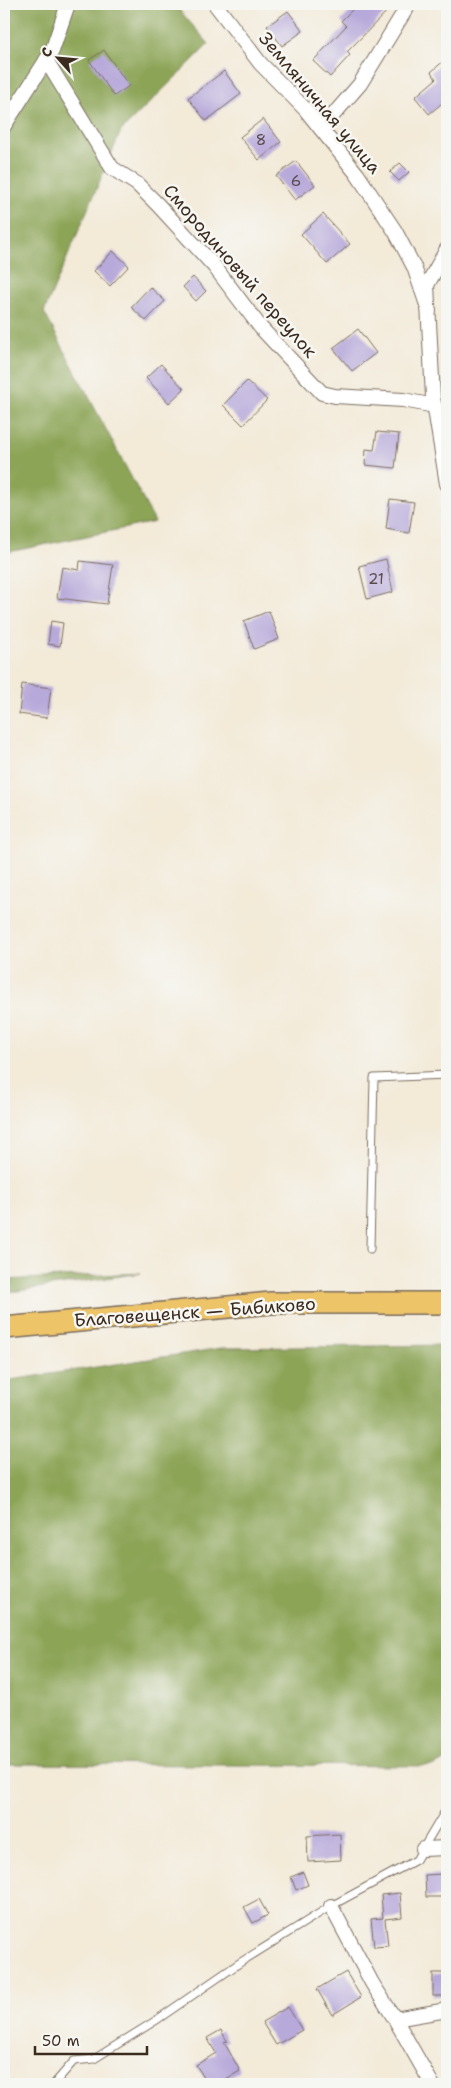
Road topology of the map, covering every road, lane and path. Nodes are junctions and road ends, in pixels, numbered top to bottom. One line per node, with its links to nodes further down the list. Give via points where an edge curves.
1 (68, 4): 4 (street)
2 (215, 4): 6 (street, Земляничная улица, via 260,63 306,109)
3 (409, 4): 6 (street, via 360,84)
4 (46, 60): 5 (street); 9 (street, Смородиновый переулок, via 112,168 137,184 202,252 261,328 322,393)
5 (4, 126)
6 (321, 129): 8 (street, Земляничная улица, via 357,174 395,231 414,266)
7 (447, 249): 8 (street, via 427,284)
8 (429, 311): 9 (street)
9 (435, 406): 10 (street)
10 (447, 484)
11 (447, 1075): 12 (lane, via 374,1078)
12 (370, 1249)
13 (447, 1303): 14 (main road, Благовещенск — Бибиково, via 271,1303)
14 (4, 1328)
15 (447, 1808): 17 (lane)
16 (447, 1848): 17 (street)
17 (422, 1849): 18 (lane, via 416,1860)
18 (331, 1906): 20 (street); 21 (lane, via 117,2045 94,2058 74,2061)
19 (447, 2010): 20 (street)
20 (395, 2019): 22 (street)
21 (54, 2084)
22 (432, 2084)

